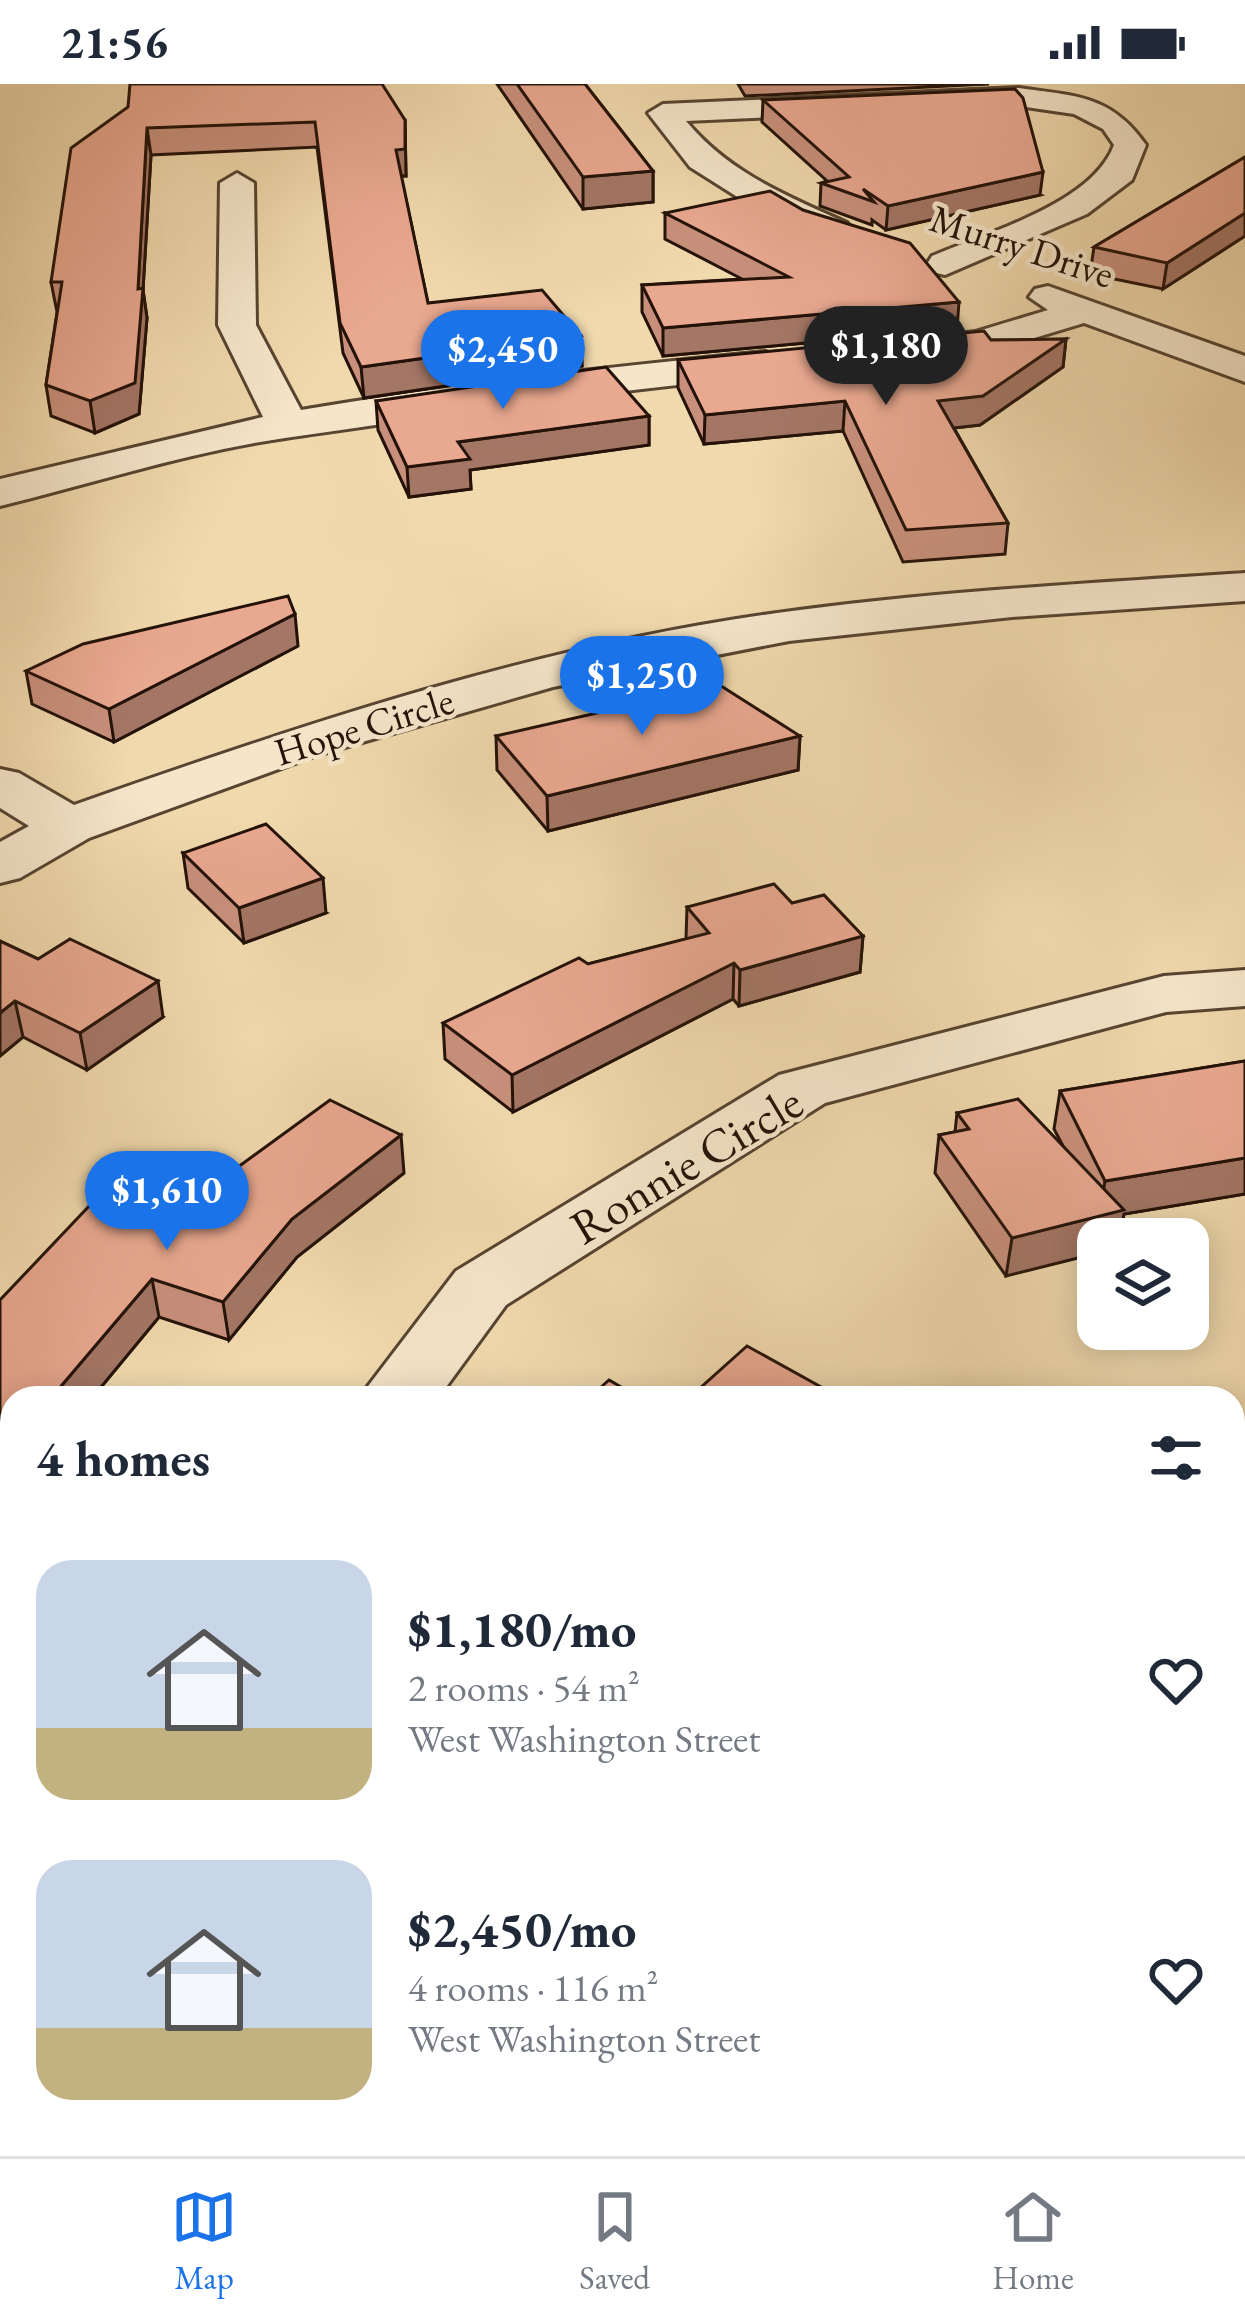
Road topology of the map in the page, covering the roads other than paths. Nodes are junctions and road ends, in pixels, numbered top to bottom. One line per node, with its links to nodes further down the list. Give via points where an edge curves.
1 (237, 183): 9 (street, via 237,326)
2 (858, 237): 4 (street, Murry Drive, via 815,224 700,160 663,113 1019,97 1082,106 1114,122 1130,145 1120,173 1075,207)
3 (902, 250): 4 (street, Murry Drive)
4 (945, 263): 5 (street, Murry Drive)
5 (1089, 310): 6 (street, via 977,343); 8 (street, Murry Drive)
6 (875, 354)
7 (805, 361): 9 (street, via 617,377)
8 (1245, 370)
9 (288, 426): 10 (street)
10 (0, 493)
11 (1245, 586): 13 (street, Hope Circle, via 789,626 545,673 298,744)
12 (0, 784): 13 (street)
13 (69, 826): 14 (street, Hope Circle)
14 (0, 866)
15 (1245, 988): 16 (street, Ronnie Circle, via 1164,994 802,1089 481,1288)
16 (407, 1386)

